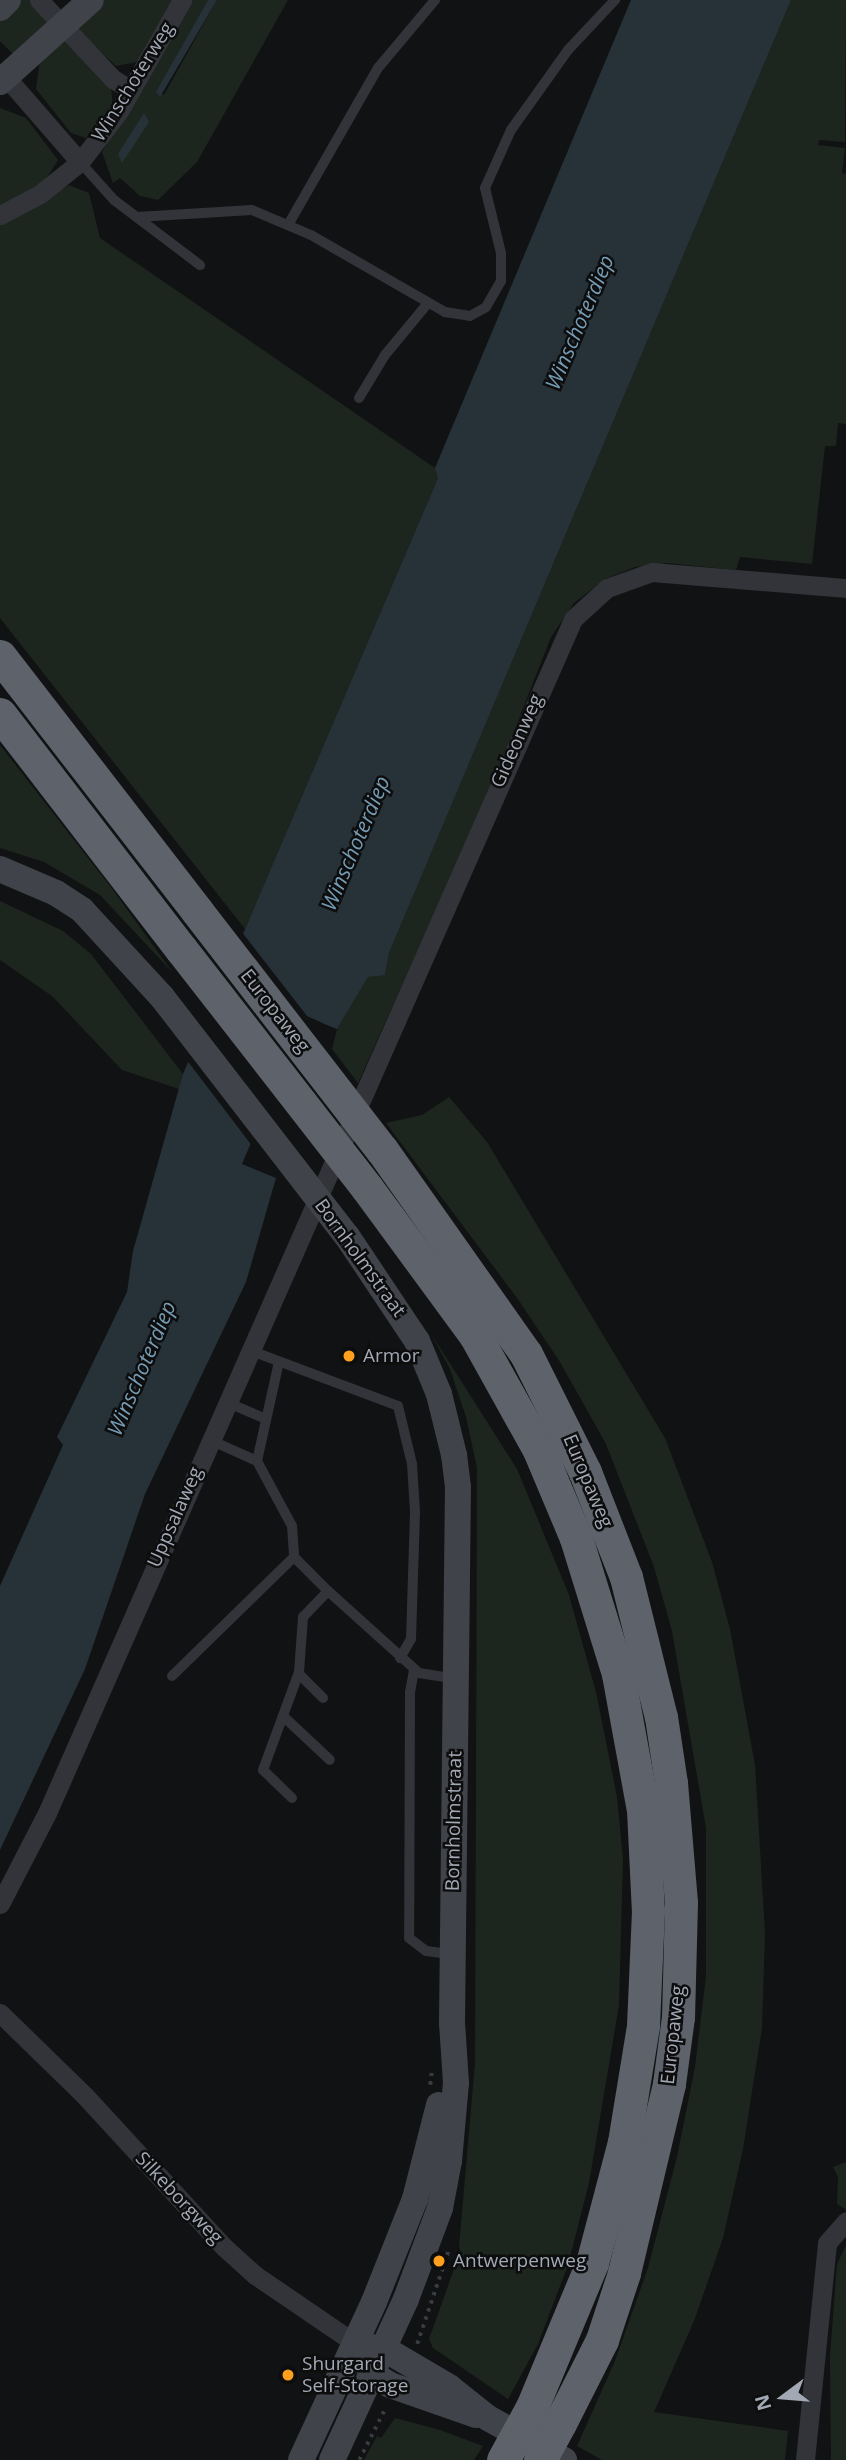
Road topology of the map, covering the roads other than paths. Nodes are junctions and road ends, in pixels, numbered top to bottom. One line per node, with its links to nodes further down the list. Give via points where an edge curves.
1 (8, 0): 7 (street)
2 (39, 0): 8 (street)
3 (91, 0): 8 (street, Winschoterweg)
4 (182, 0): 10 (street, Winschoterweg)
5 (435, 0): 14 (lane, via 378,68)
6 (615, 0): 16 (lane, via 527,102 485,188 502,253 501,281 486,307 470,316)
7 (0, 8)
8 (63, 26): 9 (street, Winschoterweg); 10 (street, via 113,79)
9 (1, 75): 11 (street, Winschoterweg)
10 (131, 90): 11 (street, Winschoterweg)
11 (80, 162): 12 (street, Winschoterweg, via 40,194); 13 (lane, via 114,200)
12 (0, 215)
13 (137, 217): 14 (lane, via 253,210); 15 (lane)
14 (288, 225): 16 (lane)
15 (200, 265)
16 (428, 303): 17 (lane, via 385,355)
17 (359, 398)
18 (846, 588): 22 (street, Gideonweg, via 652,572 621,580 583,608 565,632)
19 (0, 656): 52 (highway, Europaweg, bridge, via 382,1150 526,1354 585,1472 626,1577 661,1717 671,1783 681,1903 678,2017 669,2084 624,2273 602,2340)
20 (0, 714): 51 (highway, Europaweg, bridge, via 475,1335 538,1450 576,1538 618,1674 643,1810 648,1911 643,2026 624,2142 592,2263 532,2407)
21 (0, 869): 35 (street, Bornholmstraat, bridge, via 56,893 82,910 162,996 347,1236 413,1333 448,1424 458,1487)
22 (347, 1129): 23 (street, Uppsalaweg)
23 (249, 1350): 24 (lane); 25 (street, Uppsalaweg)
24 (279, 1362): 26 (lane); 31 (lane, via 398,1406 412,1464 415,1512 411,1639)
25 (226, 1402): 26 (lane); 27 (street, Uppsalaweg)
26 (266, 1419): 28 (lane)
27 (209, 1440): 28 (lane); 40 (street, Uppsalaweg, via 47,1813)
28 (257, 1461): 29 (lane, via 292,1526)
29 (294, 1557): 30 (lane); 34 (lane)
30 (328, 1591): 31 (lane); 33 (lane, via 303,1617)
31 (400, 1658): 32 (lane)
32 (415, 1670): 35 (lane, via 433,1678); 41 (lane, via 410,1692 409,1938 426,1951)
33 (299, 1674): 36 (lane); 37 (lane)
34 (172, 1676)
35 (456, 1679): 41 (street, Bornholmstraat)
36 (323, 1698)
37 (283, 1716): 38 (lane); 39 (lane, via 263,1770)
38 (330, 1760)
39 (292, 1798)
40 (0, 1903)
41 (453, 1954): 43 (street, Bornholmstraat)
42 (0, 2013): 45 (street, Silkeborgweg, via 255,2275)
43 (452, 2023): 45 (street, Bornholmstraat, via 428,2156); 46 (street, Bornholmstraat, via 456,2083 442,2196)
44 (846, 2221): 54 (street, via 827,2243)
45 (356, 2344): 46 (street, Silkeborgweg); 47 (street); 49 (street, Bornholmstraat)
46 (383, 2348): 47 (street, Bornholmstraat); 48 (street, via 449,2387)
47 (372, 2374): 48 (street, via 419,2397); 50 (street, Bornholmstraat)
48 (488, 2418): 53 (street)
49 (301, 2460)
50 (332, 2460)
51 (503, 2460)
52 (540, 2460)
53 (564, 2460)
54 (805, 2460)

